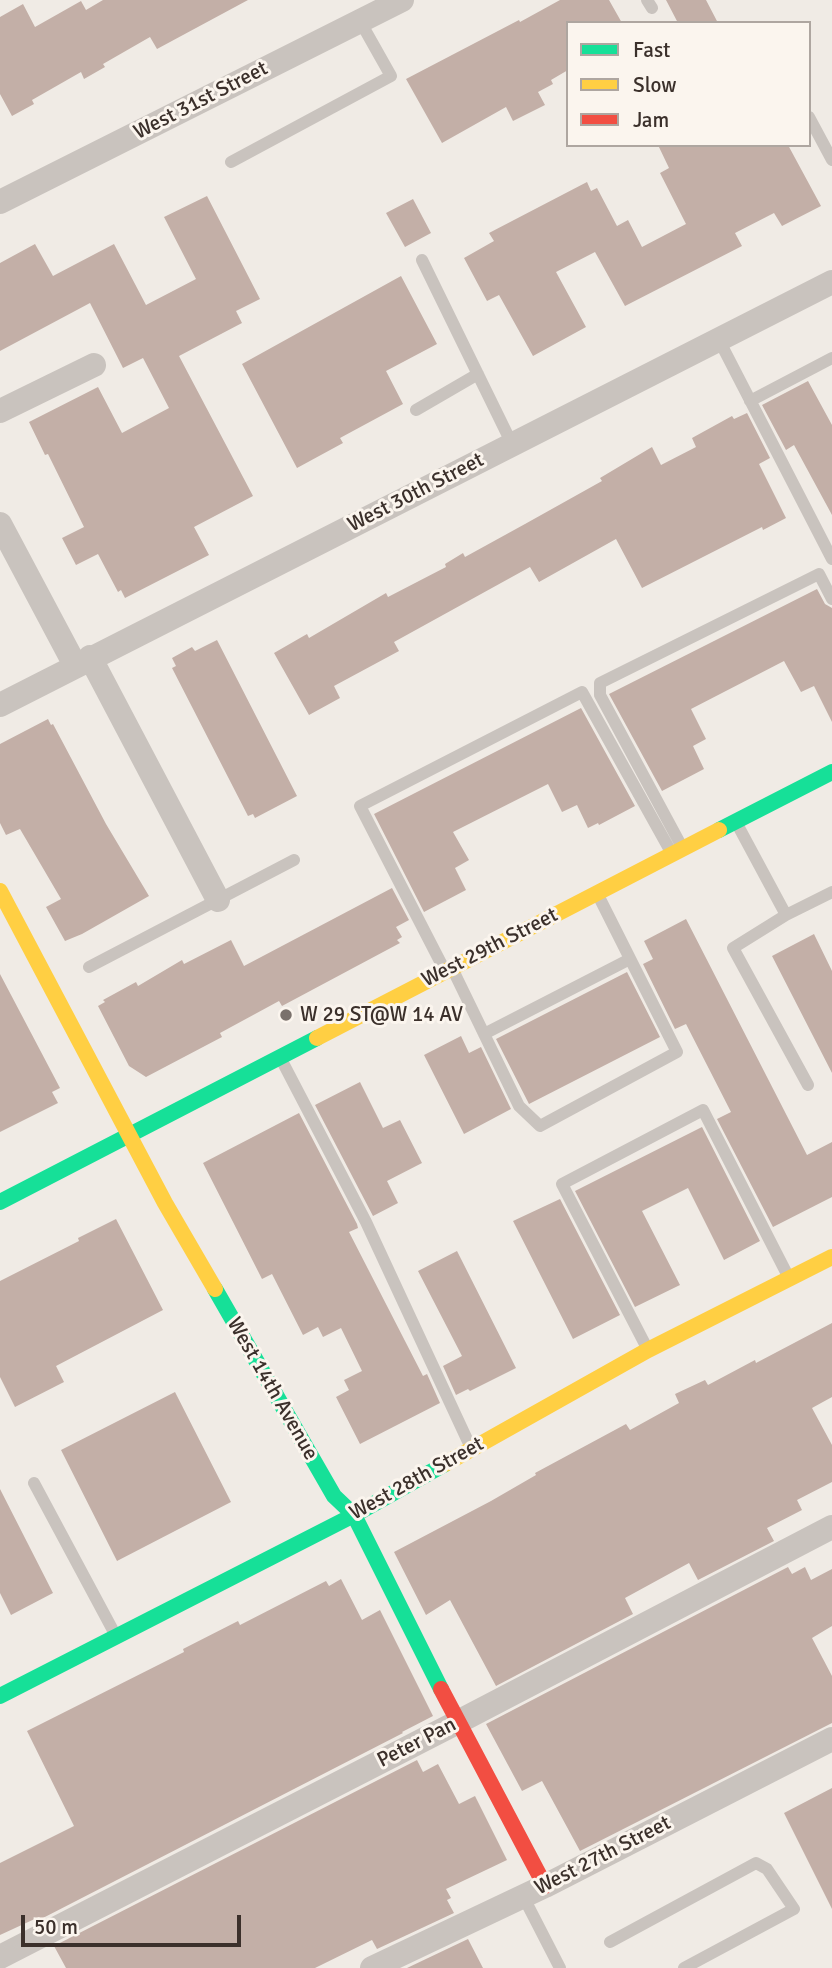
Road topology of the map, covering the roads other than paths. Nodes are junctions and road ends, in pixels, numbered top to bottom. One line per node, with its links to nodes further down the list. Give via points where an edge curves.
1 (402, 0): 2 (street, West 31st Street)
2 (360, 21): 5 (lane, via 391,76); 6 (street, West 31st Street)
3 (811, 121): 4 (lane)
4 (832, 160)
5 (231, 162)
6 (0, 202)
7 (422, 260): 12 (lane)
8 (832, 282): 9 (street, West 30th Street)
9 (719, 340): 13 (lane); 16 (street, West 30th Street)
10 (832, 358): 13 (lane)
11 (94, 365): 15 (street)
12 (478, 374): 14 (lane); 16 (lane)
13 (750, 401): 18 (lane)
14 (416, 410)
15 (0, 411)
16 (512, 444): 20 (street, West 30th Street)
17 (0, 524): 20 (street)
18 (832, 559)
19 (832, 599): 24 (lane, via 819,574 600,683 600,695)
20 (83, 661): 21 (street, West 30th Street); 29 (street)
21 (0, 705)
22 (832, 772): 23 (street, West 29th Street)
23 (735, 822): 24 (street, West 29th Street); 30 (lane)
24 (677, 851): 28 (street, West 29th Street); 33 (lane, via 582,692 360,806)
25 (294, 860): 29 (lane)
26 (0, 891): 37 (street, West 14th Avenue)
27 (832, 892): 30 (lane)
28 (597, 893): 31 (lane); 33 (street, West 29th Street)
29 (218, 900): 32 (lane)
30 (786, 915): 36 (lane, via 733,948)
31 (630, 959): 34 (lane); 34 (lane, via 677,1052 540,1126 519,1106)
32 (89, 967)
33 (448, 970): 34 (lane); 35 (street, West 29th Street)
34 (484, 1034)
35 (279, 1057): 37 (street, West 29th Street); 42 (lane, via 366,1222)
36 (807, 1085)
37 (128, 1135): 38 (street, West 29th Street); 44 (street, West 14th Avenue, via 334,1496)
38 (3, 1193)
39 (832, 1256): 40 (street, West 28th Street)
40 (789, 1279): 41 (street, West 28th Street); 41 (lane, via 703,1110 562,1184)
41 (648, 1350): 42 (street, West 28th Street)
42 (471, 1449): 44 (street, West 28th Street)
43 (34, 1483): 46 (lane)
44 (354, 1515): 46 (street, West 28th Street); 48 (street, West 14th Avenue)
45 (832, 1527): 48 (street, Peter Pan)
46 (117, 1637): 47 (street, West 28th Street)
47 (0, 1696)
48 (458, 1722): 50 (street, West 14th Avenue); 52 (street, Peter Pan)
49 (832, 1740): 50 (street, West 27th Street)
50 (534, 1891): 53 (street, West 27th Street); 54 (lane, West 14th Avenue)
51 (610, 1942): 55 (lane, via 756,1863 766,1869 794,1909)
52 (0, 1957)
53 (372, 1968)
54 (561, 1968)
55 (684, 1968)

